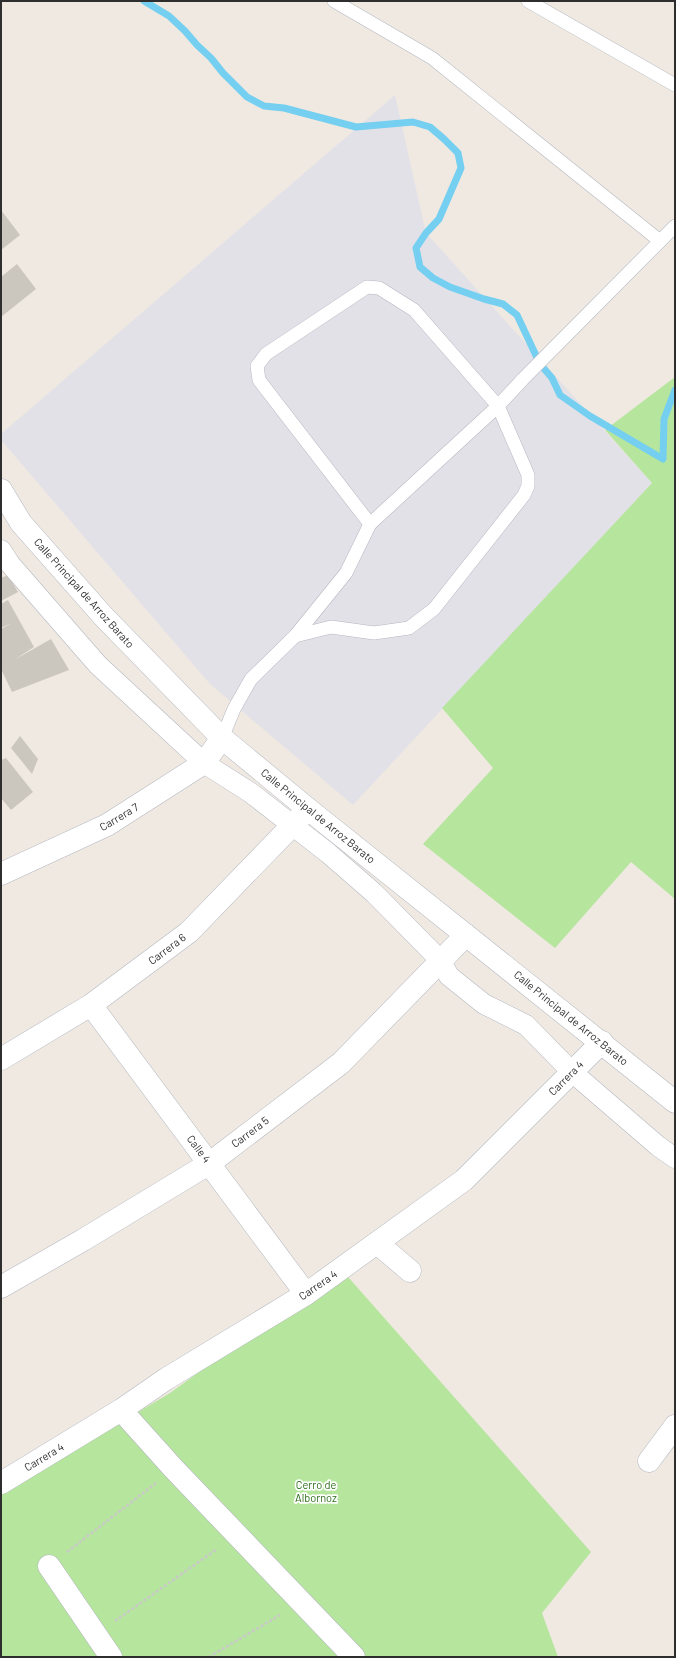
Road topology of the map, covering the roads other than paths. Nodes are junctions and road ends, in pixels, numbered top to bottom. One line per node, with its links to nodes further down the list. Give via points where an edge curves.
1 (334, 1): 5 (lane, via 432,58)
2 (528, 1): 3 (lane)
3 (675, 85)
4 (675, 226): 5 (lane)
5 (660, 241): 6 (lane)
6 (498, 406): 8 (lane); 8 (lane, via 414,310 379,288 367,287 266,354 257,366 259,380); 10 (lane, via 528,475 528,486 524,495 434,609 409,628 374,633 331,626)
7 (1, 490): 11 (street, Calle Principal de Arroz Barato, via 21,523 104,617)
8 (370, 524): 10 (lane, via 346,574)
9 (1, 550): 12 (street, via 10,564 98,665)
10 (295, 636): 11 (lane, via 251,679 234,709)
11 (222, 738): 12 (street, Carrera 7); 13 (street, Calle Principal de Arroz Barato)
12 (204, 763): 14 (street, via 251,793); 15 (street, Carrera 7, via 107,826)
13 (308, 809): 14 (street, Carrera 6); 16 (street, Calle Principal de Arroz Barato)
14 (292, 826): 17 (street, via 328,853 374,894); 18 (street, Carrera 6, via 189,932)
15 (1, 874)
16 (466, 935): 17 (street, Carrera 5); 19 (street, Calle Principal de Arroz Barato)
17 (440, 960): 21 (street, via 449,976 484,1004 526,1025); 24 (street, Carrera 5, via 341,1063)
18 (91, 1005): 20 (street, Carrera 6); 24 (street, Calle 4)
19 (602, 1042): 21 (street, Carrera 4); 22 (street, Calle Principal de Arroz Barato)
20 (1, 1059)
21 (572, 1072): 23 (street); 25 (street, Carrera 4, via 464,1180)
22 (675, 1102)
23 (675, 1158)
24 (210, 1163): 27 (street, Carrera 5); 28 (street, Calle 4)
25 (377, 1243): 26 (street); 28 (street, Carrera 4)
26 (410, 1271)
27 (1, 1287)
28 (306, 1294): 29 (street, Carrera 4, via 166,1379)
29 (121, 1410): 32 (street, Carrera 4); 35 (street)
30 (675, 1426): 31 (street)
31 (649, 1462)
32 (1, 1483)
33 (49, 1566): 34 (street)
34 (111, 1657)
35 (353, 1657)

